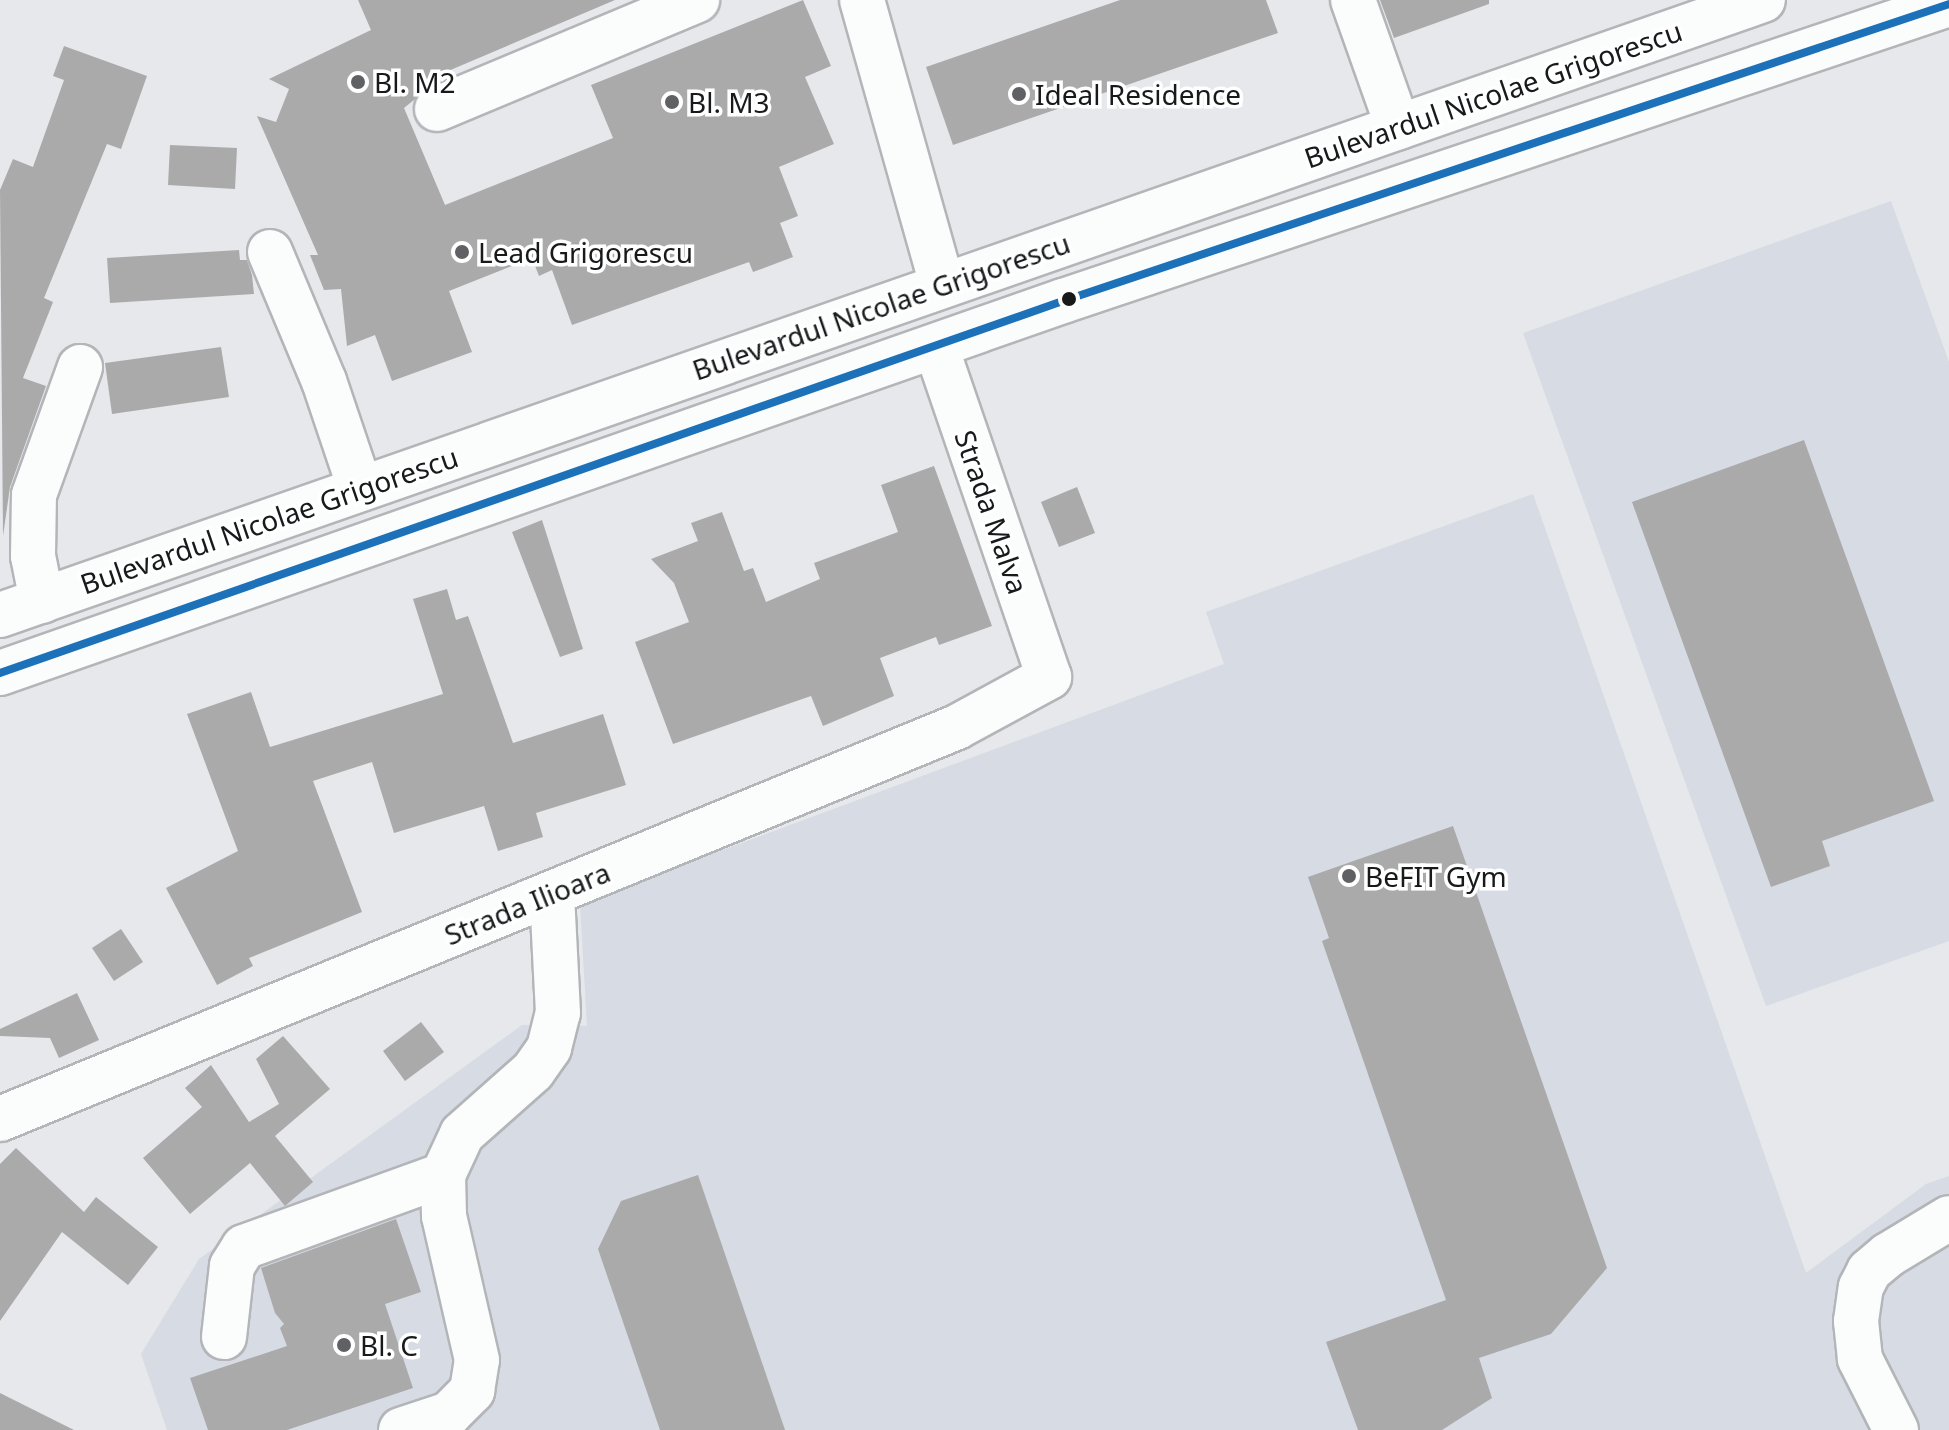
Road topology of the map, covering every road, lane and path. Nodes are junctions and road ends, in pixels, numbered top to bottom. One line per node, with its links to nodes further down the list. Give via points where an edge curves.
1 (697, 0): 6 (main road)
2 (862, 0): 9 (main road)
3 (1353, 0): 7 (main road)
4 (1763, 0): 7 (main road, Bulevardul Nicolae Grigorescu)
5 (1949, 4): 10 (main road, Bulevardul Nicolae Grigorescu)
6 (437, 109)
7 (1398, 127): 9 (main road, Bulevardul Nicolae Grigorescu)
8 (270, 252): 12 (main road)
9 (942, 285): 10 (main road); 12 (main road, Bulevardul Nicolae Grigorescu)
10 (936, 347): 15 (main road, Bulevardul Nicolae Grigorescu); 16 (main road, Strada Malva)
11 (80, 367): 13 (main road, via 34,495 33,556)
12 (360, 488): 13 (main road, Bulevardul Nicolae Grigorescu)
13 (42, 601): 14 (main road, Bulevardul Nicolae Grigorescu)
14 (0, 615)
15 (0, 673)
16 (1049, 677): 17 (main road, Strada Ilioara, via 985,715)
17 (552, 893): 18 (main road, Strada Ilioara); 19 (main road, via 559,977 552,1040 533,1071 462,1134)
18 (0, 1119)
19 (443, 1175): 21 (main road, via 244,1247 232,1266); 22 (main road, via 444,1216 474,1341 476,1377 465,1403)
20 (1949, 1218): 23 (main road, via 1888,1255 1869,1271 1861,1287 1856,1321 1860,1359)
21 (224, 1337)
22 (401, 1430)
23 (1896, 1430)

